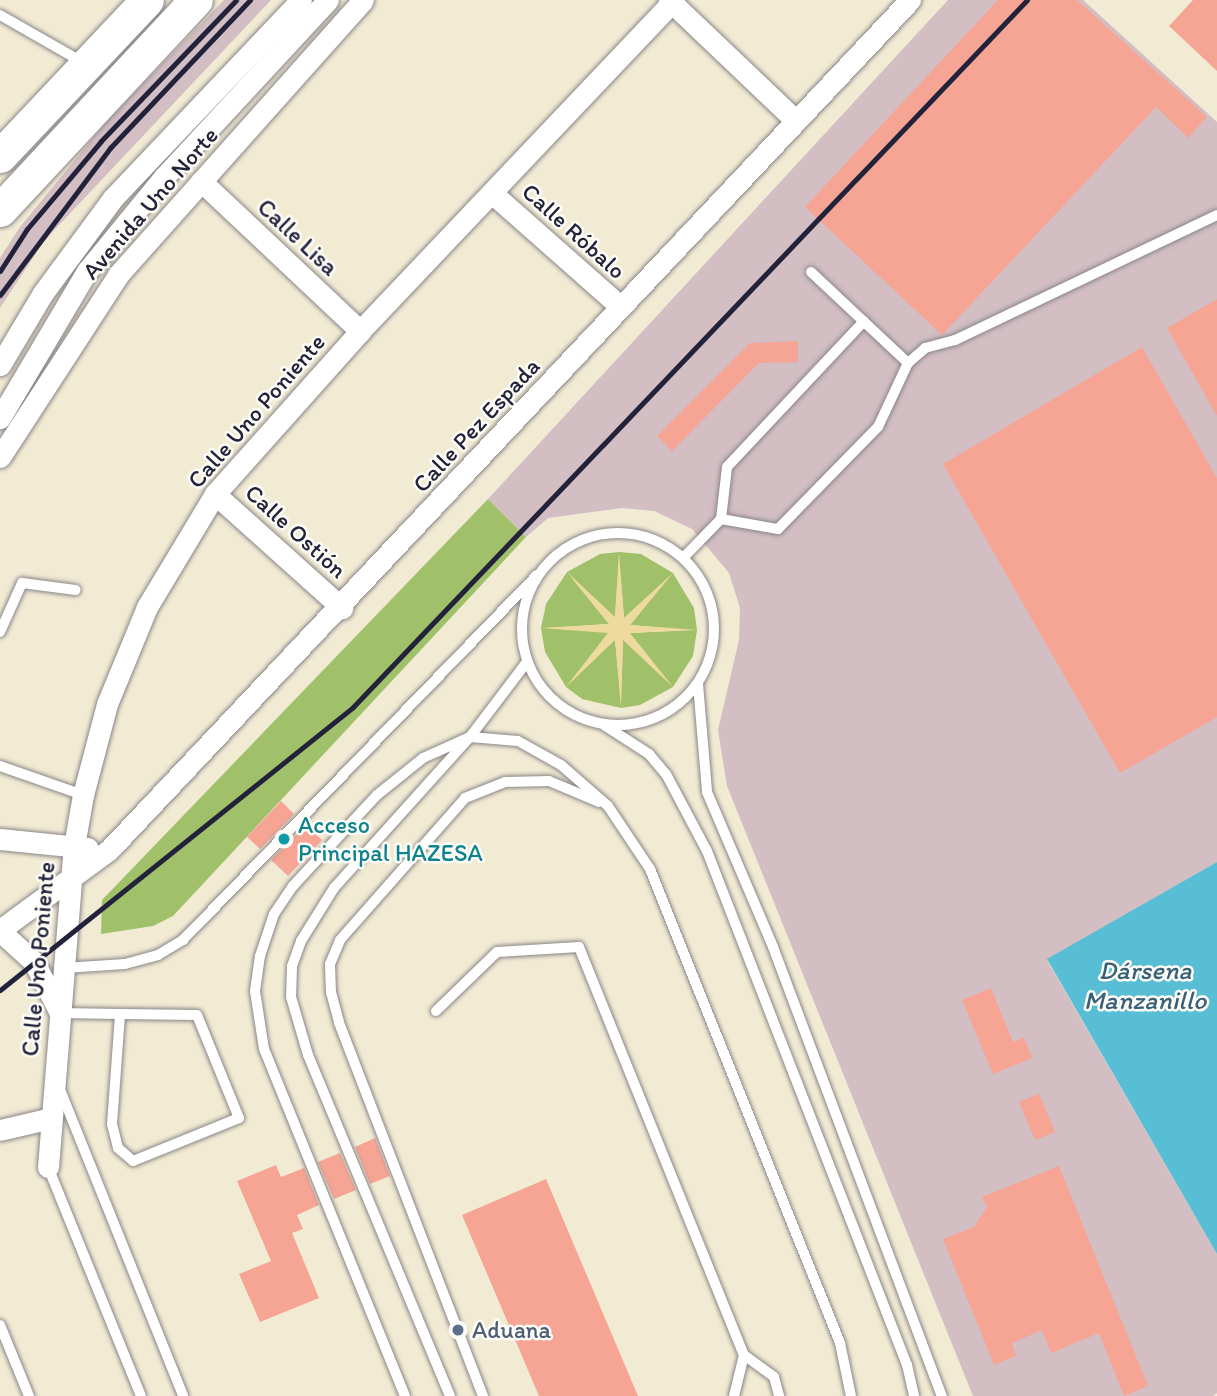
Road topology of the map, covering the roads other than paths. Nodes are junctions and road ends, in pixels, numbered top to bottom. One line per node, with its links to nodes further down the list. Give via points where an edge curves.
1 (147, 0): 9 (main road)
2 (196, 0): 14 (main road)
3 (301, 0): 21 (street, via 113,198 43,293)
4 (328, 0): 22 (street, via 164,177 88,271)
5 (363, 0): 12 (street, Avenida Uno Norte)
6 (910, 0): 10 (street, Calle Pez Espada)
7 (671, 1): 10 (street); 13 (street, Calle Uno Poniente)
8 (0, 15): 9 (lane)
9 (87, 64): 11 (main road)
10 (796, 121): 17 (street, Calle Pez Espada)
11 (0, 156)
12 (201, 181): 19 (street, Calle Lisa); 23 (street, Avenida Uno Norte, via 118,275)
13 (492, 193): 17 (street, Calle Róbalo); 19 (street, Calle Uno Poniente)
14 (4, 208)
15 (1217, 215): 20 (lane, via 955,340 925,348)
16 (811, 272): 18 (lane)
17 (621, 307): 29 (street, Calle Pez Espada)
18 (864, 321): 20 (lane); 25 (lane, via 727,467)
19 (360, 331): 24 (street, Calle Uno Poniente)
20 (908, 363): 25 (lane, via 878,427 778,529)
21 (0, 365)
22 (0, 418)
23 (0, 457)
24 (215, 494): 29 (street, Calle Ostión); 36 (street, Calle Uno Poniente, via 147,607 107,704)
25 (721, 519): 26 (lane)
26 (683, 558): 27 (lane, via 644,535 614,531 584,538 558,552); 32 (lane, via 709,595 715,625 711,656)
27 (537, 575): 31 (lane, via 525,603 521,632); 43 (lane, via 183,940 158,955 125,964)
28 (76, 590): 30 (lane, via 22,583)
29 (342, 608): 40 (street, Calle Pez Espada)
30 (0, 632)
31 (527, 662): 33 (lane, via 539,685 557,704 579,718); 34 (lane)
32 (698, 684): 33 (lane, via 680,704 657,718 631,726); 63 (lane, via 707,792 773,947)
33 (604, 725): 62 (lane, via 649,754 666,774 707,851 907,1365)
34 (470, 737): 37 (lane, via 519,741 561,765); 56 (lane, via 423,758 377,795 292,886 274,915 260,956 255,991 264,1049); 57 (lane, via 334,888 301,941 292,965 291,997 308,1055)
35 (0, 766): 36 (lane)
36 (83, 795): 39 (street, Calle Uno Poniente)
37 (608, 806): 58 (lane, via 549,782 505,782 465,798 340,940 330,964 339,1022); 61 (lane, via 650,869 840,1343)
38 (0, 839): 39 (street)
39 (74, 846): 40 (street); 41 (street, Calle Uno Poniente)
40 (109, 850): 41 (street, Calle Pez Espada)
41 (72, 876): 42 (street, Calle Pez Espada); 43 (street, Calle Uno Poniente)
42 (0, 931): 45 (street, via 34,962)
43 (64, 968): 45 (street, Calle Uno Poniente)
44 (436, 1011): 52 (lane, via 497,952 579,947)
45 (60, 1013): 46 (lane); 47 (street, Calle Uno Poniente)
46 (120, 1014): 46 (lane, via 197,1015 239,1118 133,1161 118,1149 112,1124)
47 (54, 1075): 48 (street, Calle Uno Poniente); 55 (lane)
48 (51, 1118): 49 (street); 50 (street, Calle Uno Poniente)
49 (0, 1130)
50 (48, 1167): 54 (lane)
51 (0, 1325): 53 (lane)
52 (744, 1355): 59 (lane); 60 (lane, via 774,1377)
53 (29, 1396)
54 (141, 1396)
55 (183, 1396)
56 (405, 1396)
57 (450, 1396)
58 (484, 1396)
59 (734, 1396)
60 (779, 1396)
61 (851, 1396)
62 (914, 1396)
63 (942, 1396)

